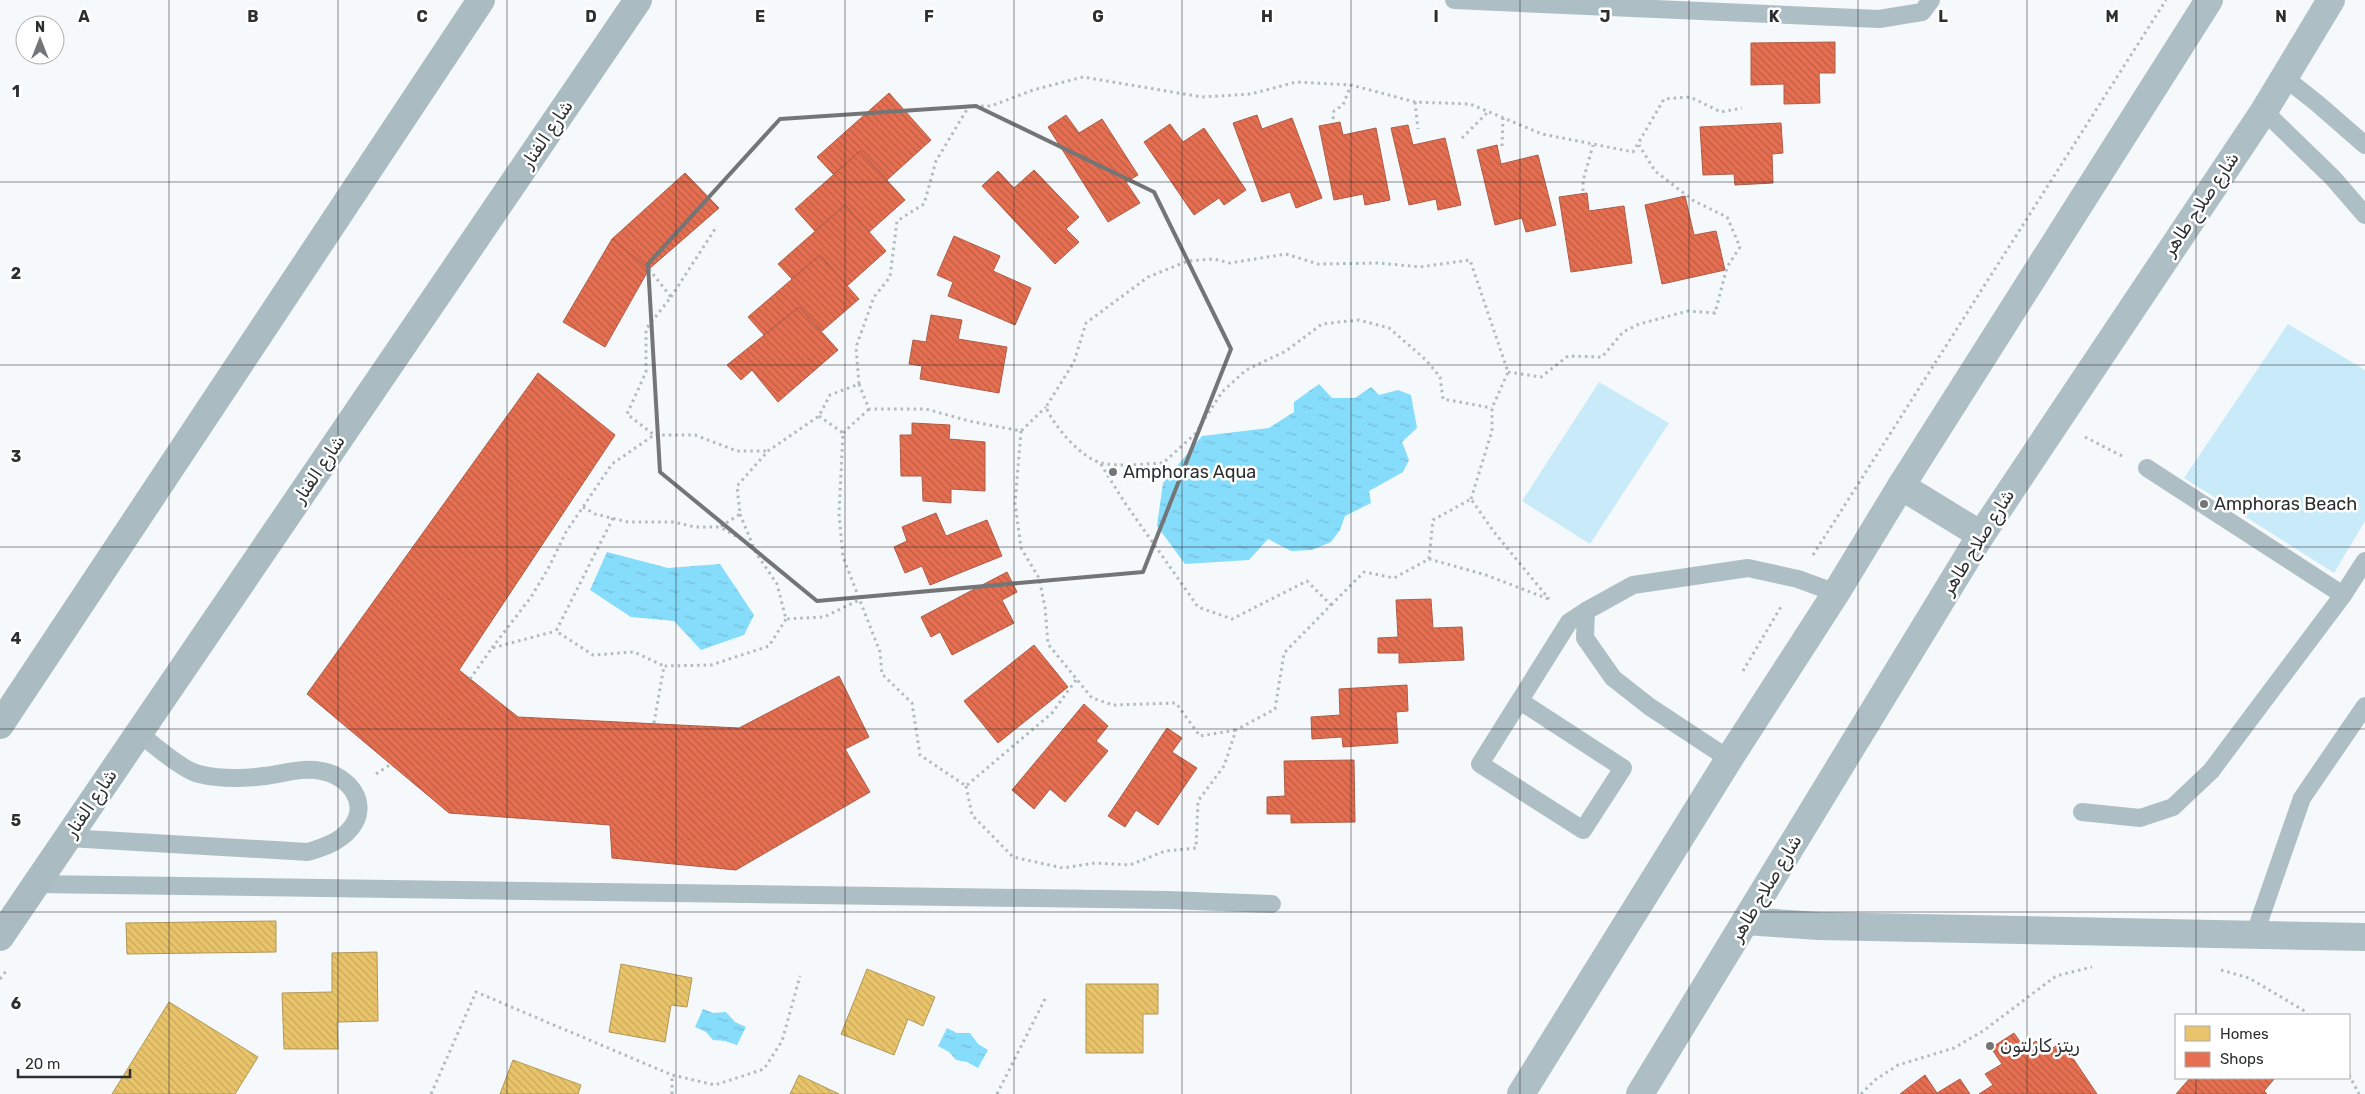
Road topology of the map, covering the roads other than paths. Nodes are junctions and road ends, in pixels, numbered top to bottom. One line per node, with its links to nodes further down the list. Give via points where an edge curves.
1 (480, 0): 21 (main road)
2 (638, 0): 7 (main road, شارع الفنار)
3 (1454, 0): 4 (lane, via 1878,19 1922,12)
4 (1931, 0)
5 (2209, 0): 13 (street)
6 (2331, 0): 8 (street, شارع صلاح طاهر)
7 (624, 12): 22 (main road, شارع الفنار)
8 (2284, 77): 9 (street, شارع صلاح طاهر); 10 (lane)
9 (2264, 111): 11 (lane, via 2333,178); 14 (street, شارع صلاح طاهر)
10 (2365, 145)
11 (2365, 215)
12 (2147, 468): 17 (lane)
13 (1901, 486): 14 (street); 16 (street)
14 (1981, 535): 28 (street, شارع صلاح طاهر)
15 (2365, 561): 17 (lane)
16 (1836, 593): 18 (lane, via 1798,579 1748,568 1633,585); 23 (street)
17 (2343, 595): 24 (lane, via 2211,771 2173,807 2140,818)
18 (1586, 611): 19 (lane, via 1569,622); 23 (lane, via 1585,638 1613,678 1650,707)
19 (1520, 701): 19 (lane, via 1480,764 1583,830 1623,768)
20 (2365, 706): 29 (lane, via 2302,798)
21 (0, 726)
22 (139, 733): 25 (main road, شارع الفنار); 25 (lane, via 197,774 242,778 306,770 331,774 353,789 358,799 356,820 338,840 308,852)
23 (1729, 759): 32 (street)
24 (2082, 812)
25 (68, 838): 26 (main road, شارع الفنار)
26 (36, 884): 27 (lane, via 1129,899); 30 (main road, شارع الفنار)
27 (1272, 904)
28 (1746, 921): 29 (street, via 1818,926); 33 (street, شارع صلاح طاهر)
29 (2254, 936): 31 (street)
30 (0, 937)
31 (2365, 937)
32 (1521, 1094)
33 (1640, 1094)

